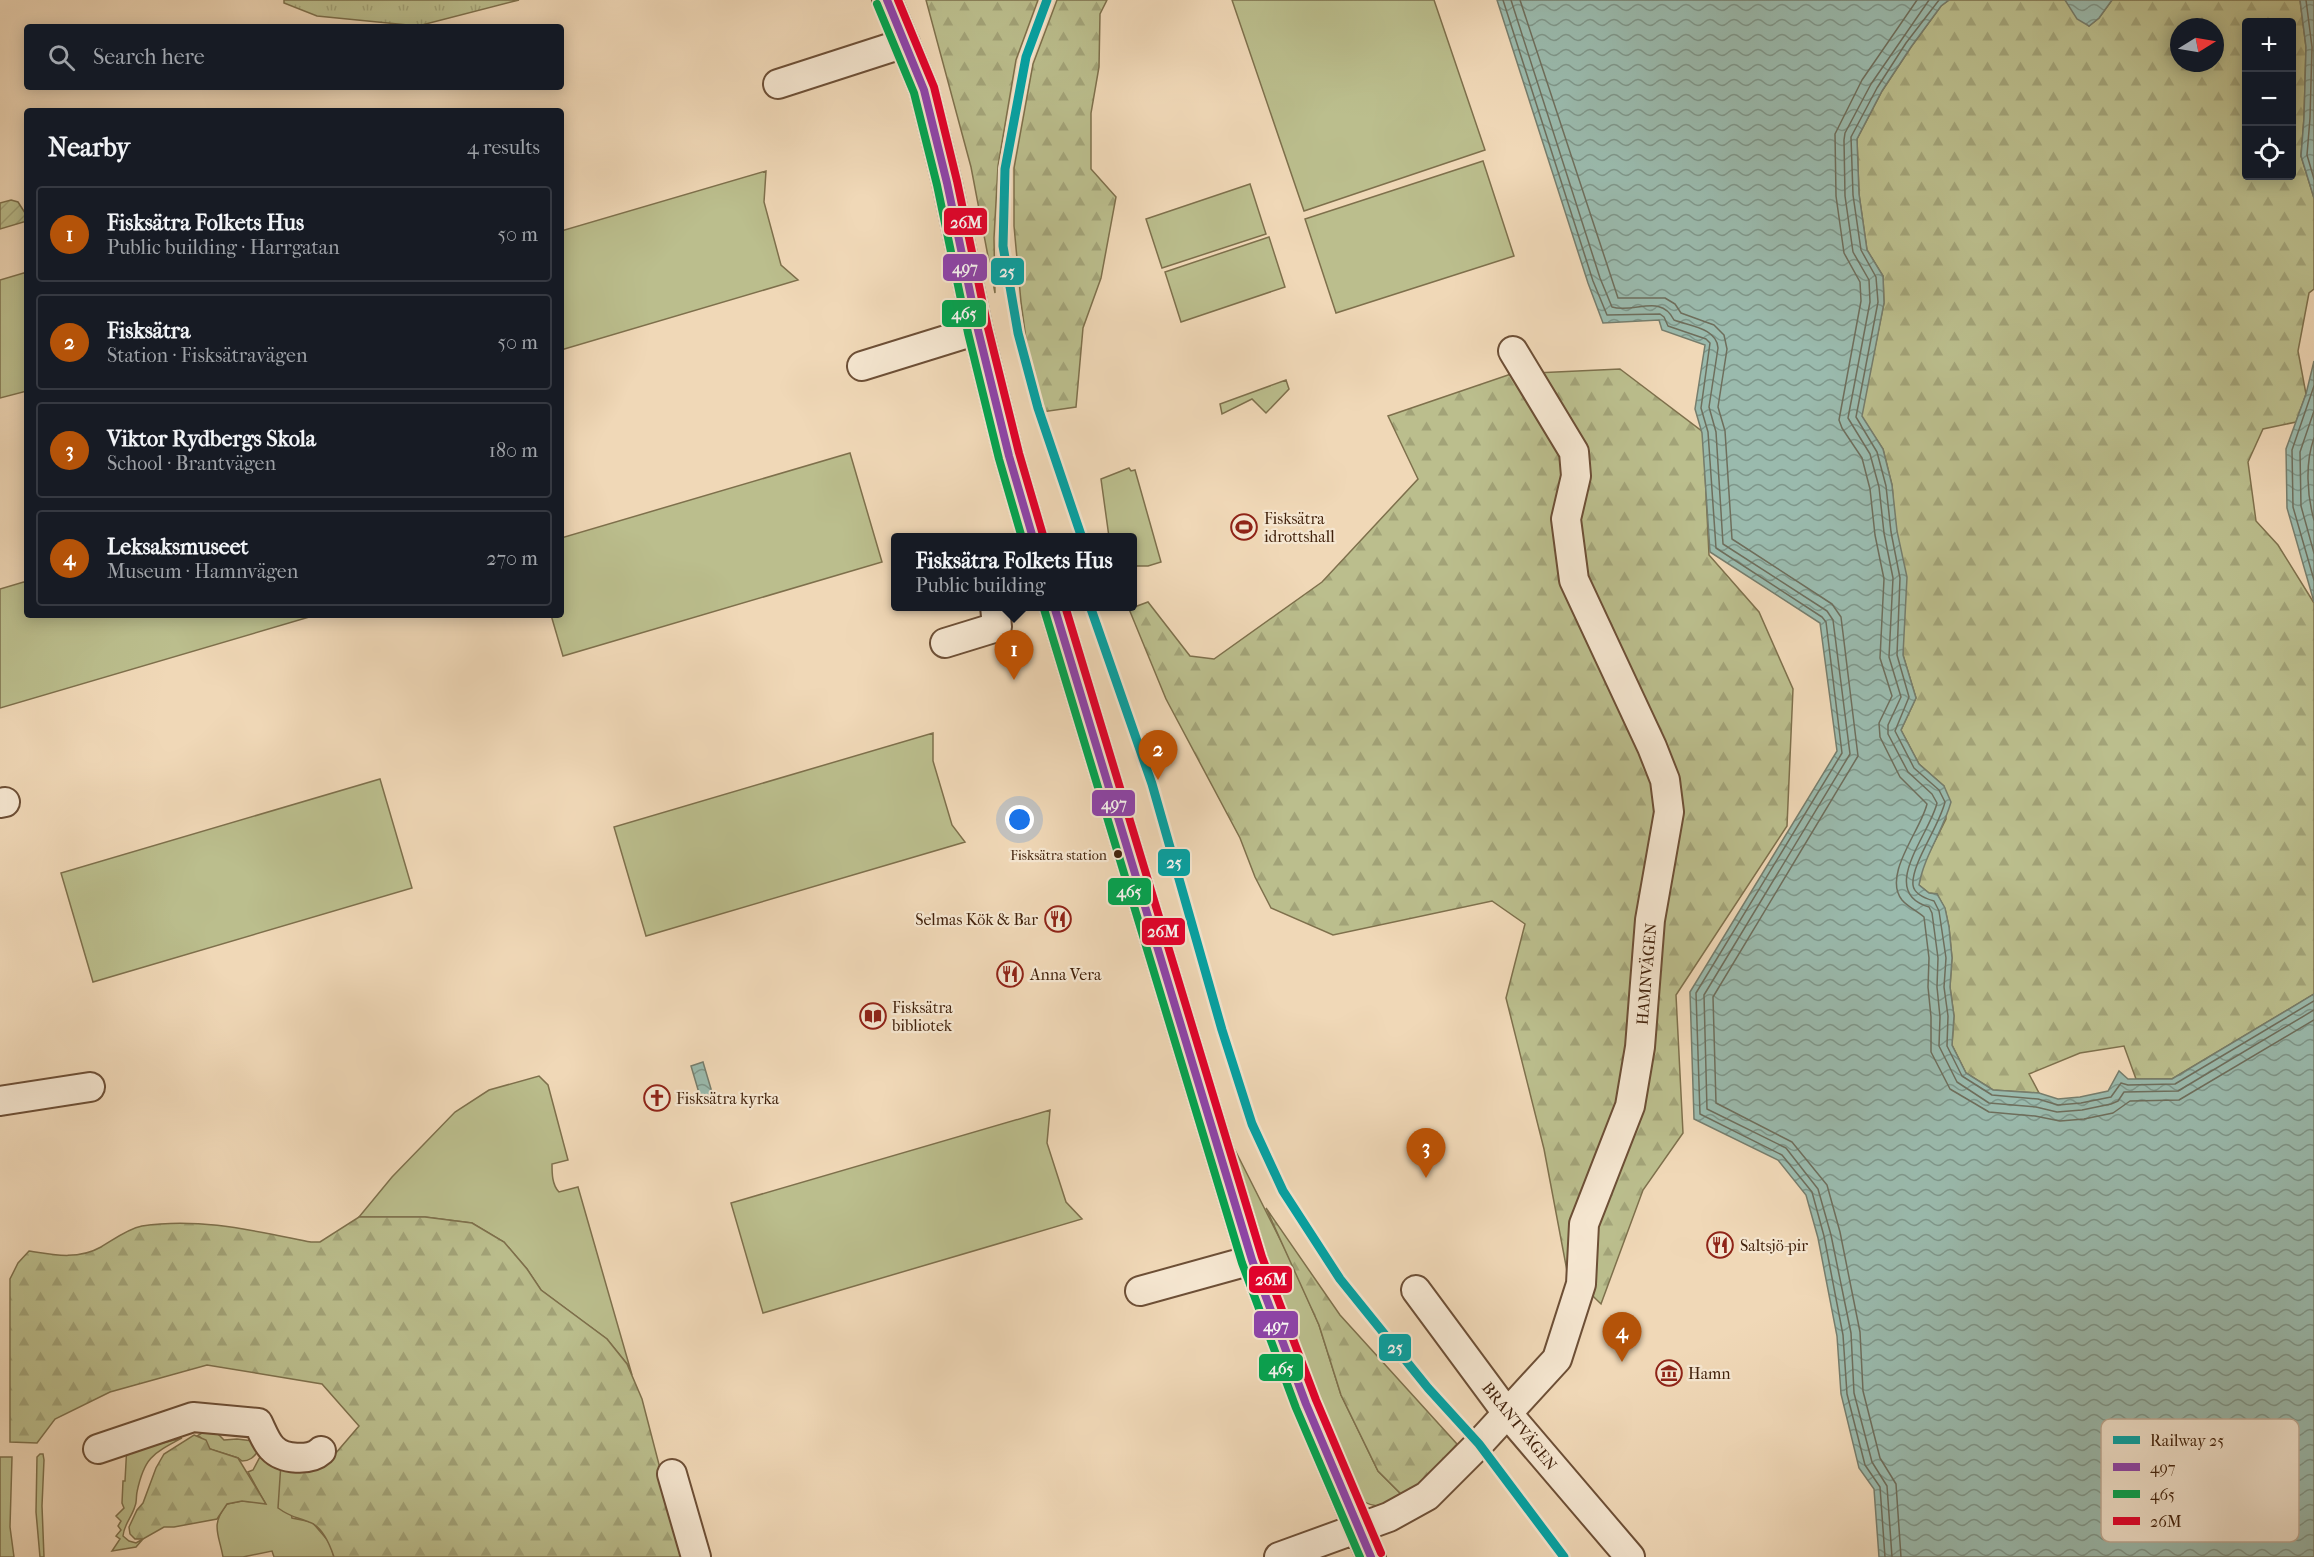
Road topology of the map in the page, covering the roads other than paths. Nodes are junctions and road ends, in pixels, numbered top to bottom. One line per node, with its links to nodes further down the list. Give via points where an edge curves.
1 (887, 0): 2 (street)
2 (905, 43): 3 (street); 4 (street, via 924,90)
3 (778, 84)
4 (978, 330): 6 (street); 7 (street)
5 (1513, 351): 16 (street, HAMNVÄGEN, via 1574,452 1576,476 1566,519 1574,580 1652,747 1665,780 1669,812 1650,920 1640,1047 1630,1106 1584,1224 1581,1284 1557,1359)
6 (862, 366)
7 (1032, 533)
8 (995, 611): 10 (street, via 997,627)
9 (1056, 611): 13 (street)
10 (945, 643)
11 (90, 1088): 12 (street)
12 (0, 1101)
13 (1252, 1260): 14 (street); 20 (street)
14 (1140, 1290)
15 (1416, 1290): 16 (street, BRANTVÄGEN)
16 (1507, 1413): 20 (street, HAMNVÄGEN, via 1426,1496); 24 (street, BRANTVÄGEN)
17 (98, 1449): 18 (street, via 202,1417 258,1423 272,1449 292,1457 308,1458)
18 (321, 1451)
19 (672, 1474): 21 (street)
20 (1358, 1529): 22 (street, HAMNVÄGEN); 23 (street)
21 (696, 1557)
22 (1279, 1557)
23 (1371, 1557)
24 (1630, 1557)

